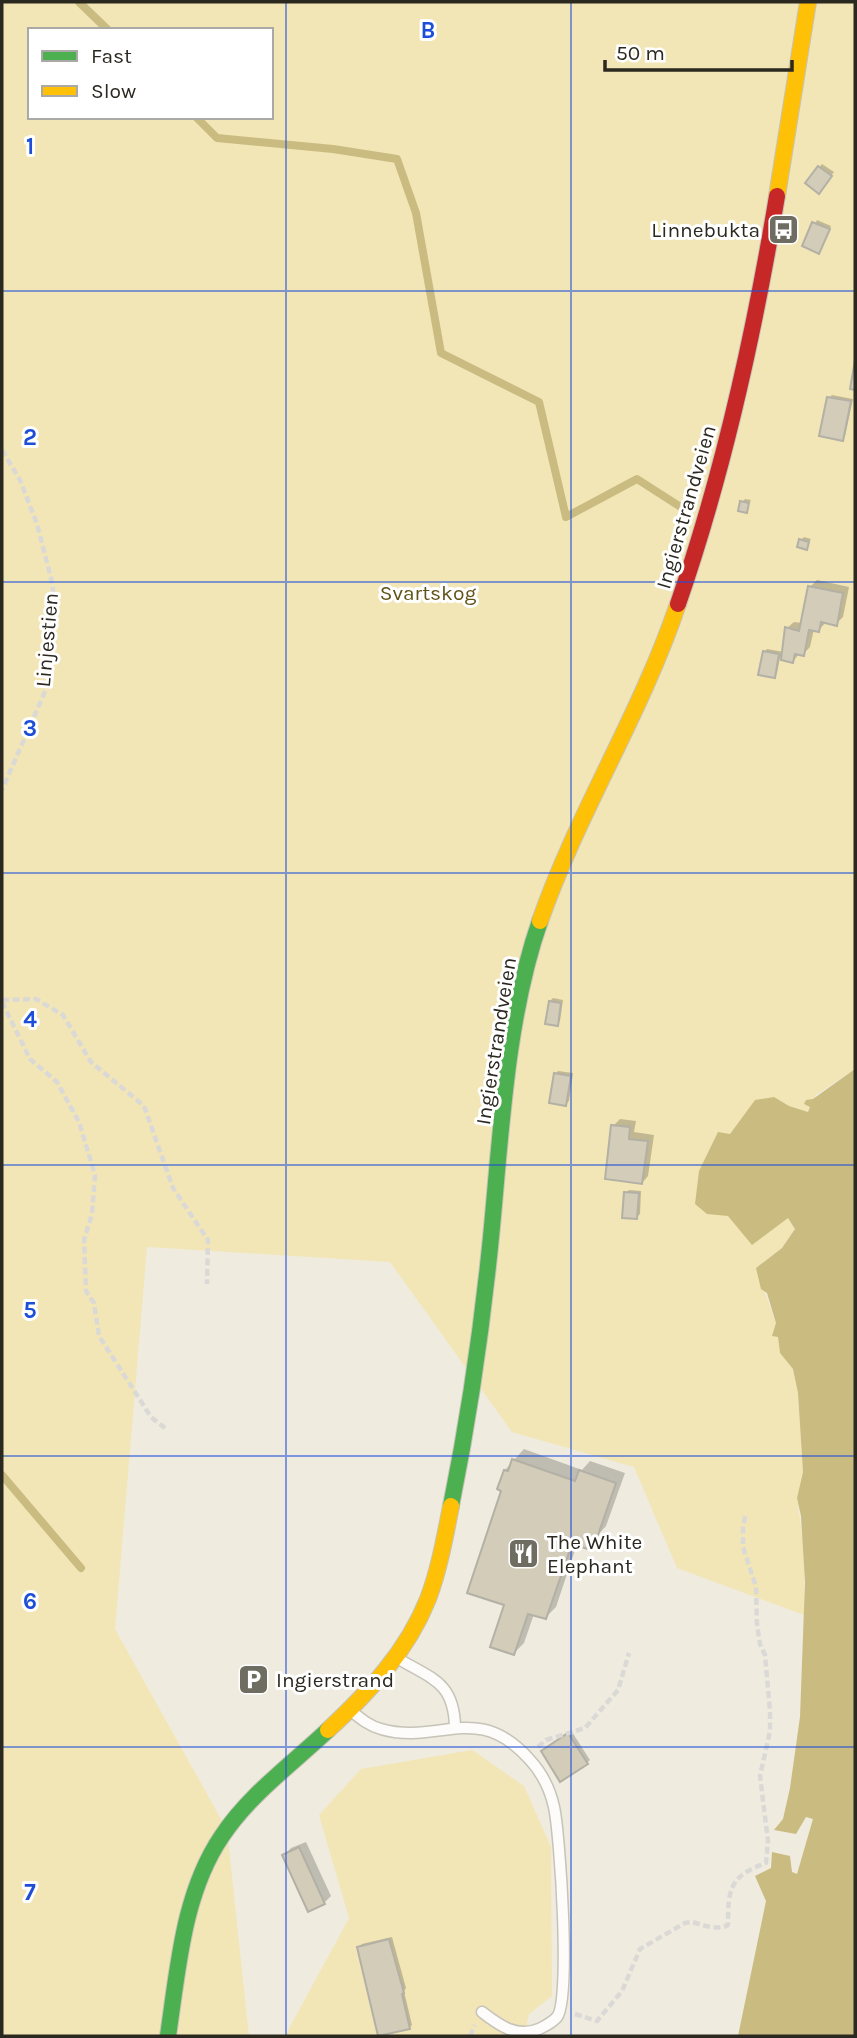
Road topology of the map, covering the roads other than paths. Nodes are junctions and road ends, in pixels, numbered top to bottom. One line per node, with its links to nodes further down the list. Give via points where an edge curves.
1 (808, 2): 2 (main road, Ingierstrandveien, via 750,346 703,535 648,686 560,865 529,961 509,1081 482,1328 462,1453 433,1585 418,1624)
2 (397, 1658): 3 (main road, Ingierstrandveien); 4 (lane, via 447,1690)
3 (348, 1709): 4 (lane, via 368,1724 393,1731); 6 (main road, Ingierstrandveien, via 259,1794 209,1857 192,1905)
4 (455, 1727): 5 (lane, via 489,1731 527,1757 549,1790 558,1827 564,1975 558,2016 531,2032 508,2030)
5 (482, 2012)
6 (168, 2036)

